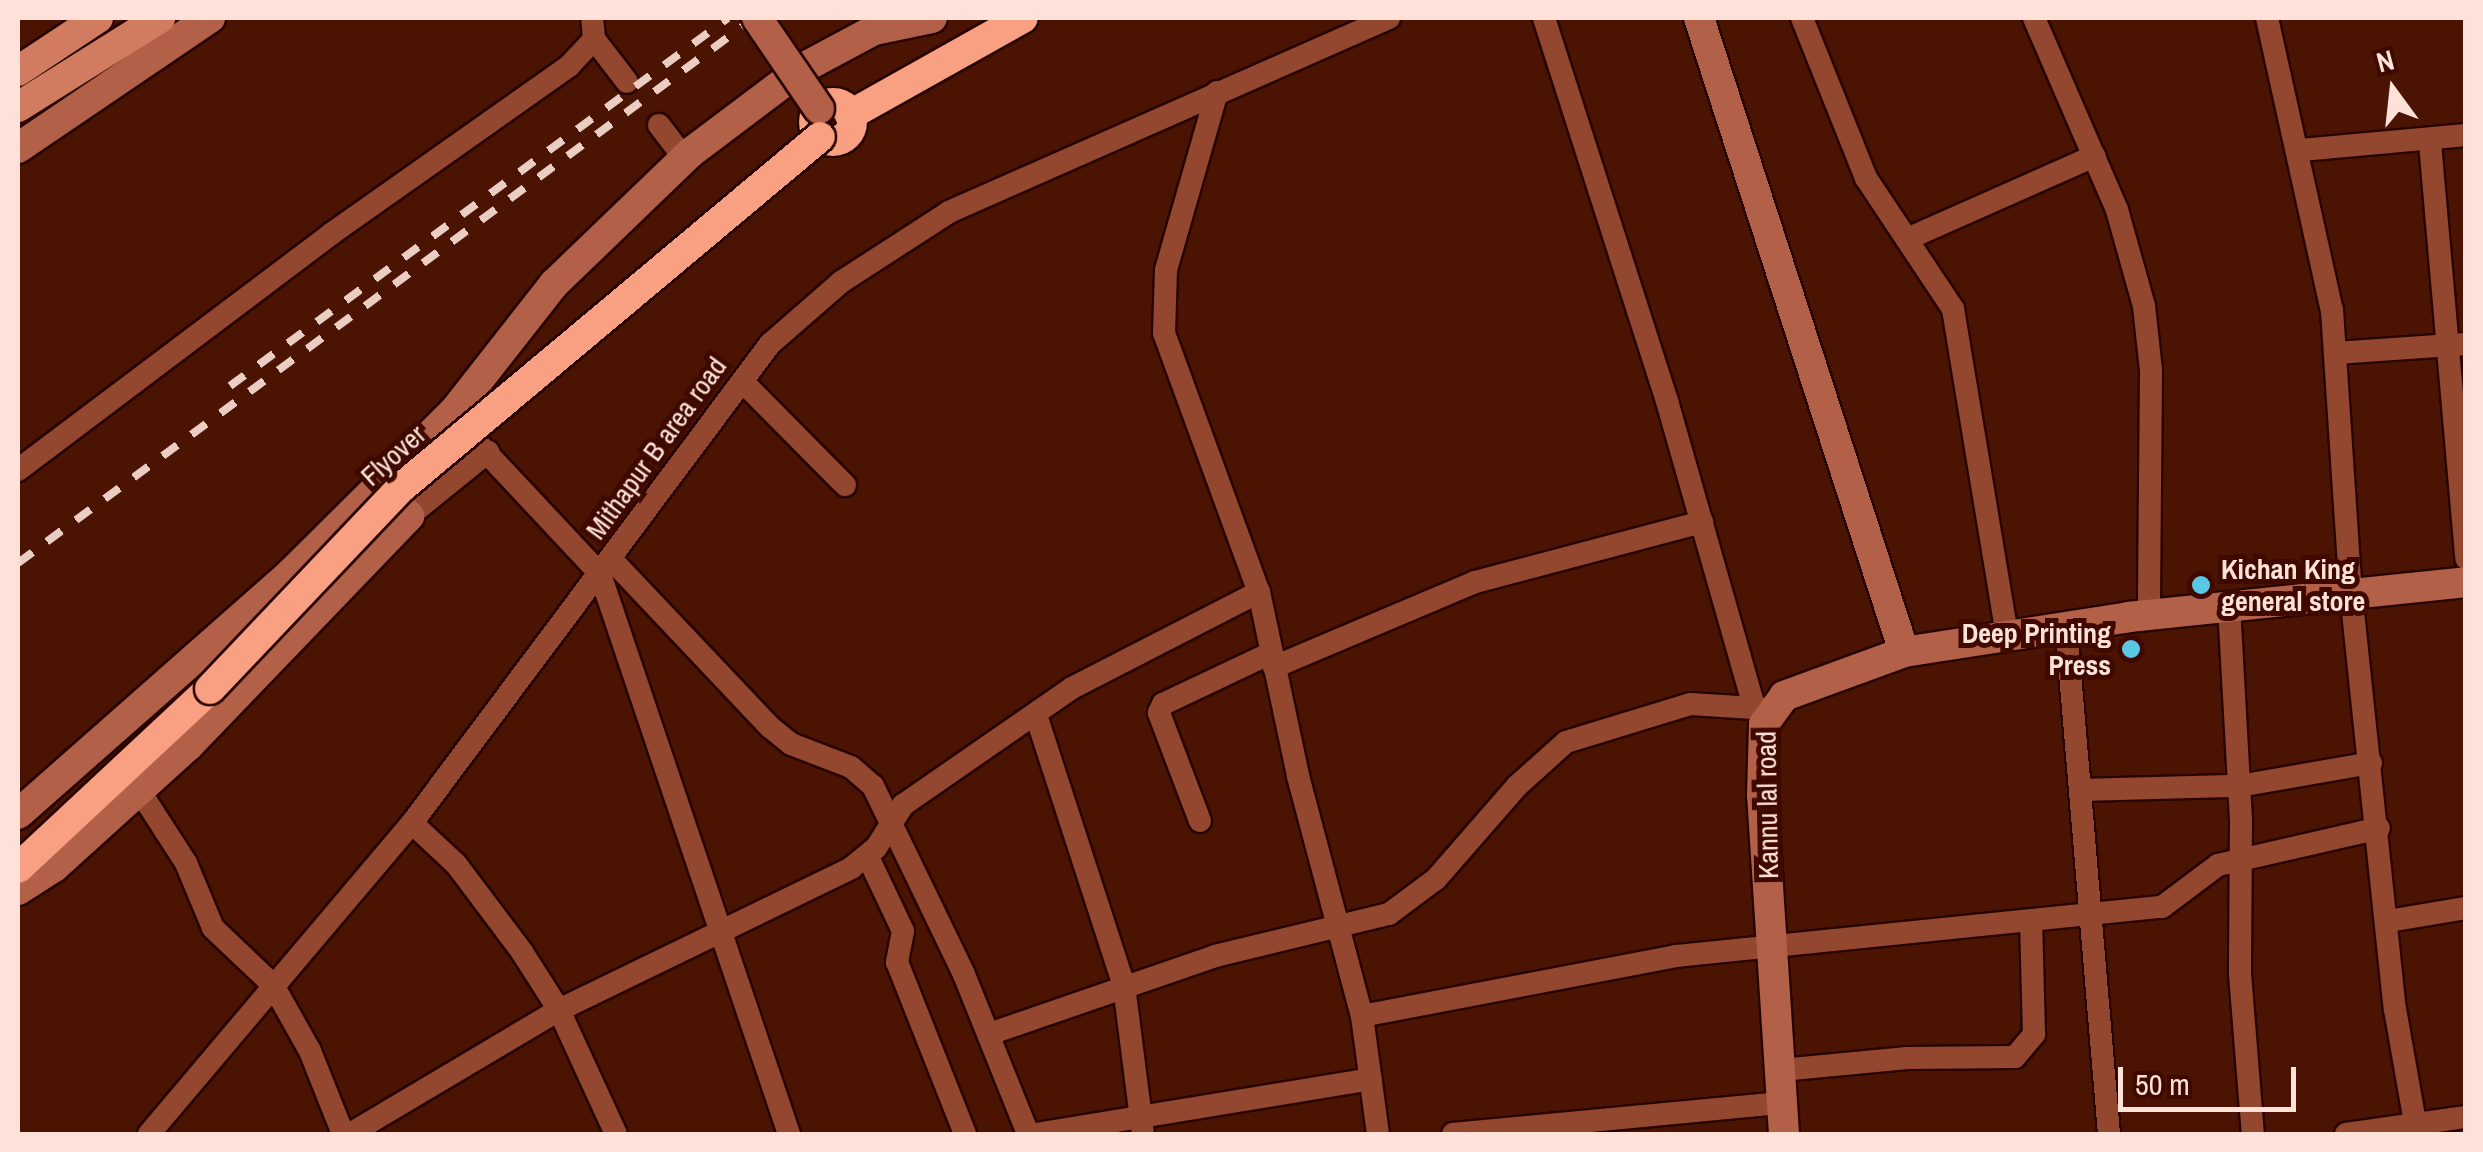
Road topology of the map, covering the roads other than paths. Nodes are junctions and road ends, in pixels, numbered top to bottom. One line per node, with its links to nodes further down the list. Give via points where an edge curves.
1 (98, 18): 14 (main road)
2 (160, 18): 17 (main road)
3 (210, 18): 22 (street)
4 (757, 18): 18 (street, bridge)
5 (932, 18): 25 (street, via 874,30 804,68)
6 (1023, 18): 18 (highway, Flyover, via 850,114 844,138)
7 (1544, 18): 36 (street)
8 (1699, 18): 46 (street)
9 (1802, 18): 26 (street, via 1850,143)
10 (2034, 18): 24 (street)
11 (2267, 18): 23 (street)
12 (1378, 20): 16 (street, Mithapur B area road)
13 (593, 28): 15 (street); 32 (street, via 569,66 330,234)
14 (18, 70)
15 (626, 82)
16 (1217, 92): 29 (street, Mithapur B area road, via 949,212 841,282 770,344); 40 (street, via 1162,307 1170,359)
17 (18, 107)
18 (819, 123): 59 (highway, Flyover, bridge, via 402,487 210,688)
19 (659, 125): 25 (street)
20 (2466, 135): 21 (street)
21 (2430, 143): 23 (street); 27 (street)
22 (18, 148)
23 (2300, 150): 28 (street)
24 (2094, 156): 26 (street); 43 (street, via 2123,229 2150,342)
25 (684, 159): 30 (street, via 554,284)
26 (1907, 239): 45 (street, via 1960,329)
27 (2458, 345): 28 (street); 37 (street)
28 (2336, 353): 41 (street)
29 (742, 382): 34 (street); 38 (street, Mithapur B area road)
30 (450, 414): 31 (street); 33 (street)
31 (488, 452): 35 (street); 38 (street)
32 (18, 470)
33 (379, 483): 35 (street); 54 (street, via 290,574)
34 (846, 486)
35 (409, 516): 52 (street)
36 (1702, 522): 47 (street, via 1475,582); 48 (street)
37 (2466, 558)
38 (606, 567): 55 (street, via 761,720 791,744 864,775); 57 (street, Mithapur B area road); 68 (street)
39 (2466, 582): 41 (street, Kannu lal road)
40 (1258, 592): 47 (street); 49 (street, via 1094,676)
41 (2351, 593): 42 (street, Kannu lal road); 50 (street)
42 (2229, 606): 43 (street, Kannu lal road); 51 (street)
43 (2149, 614): 44 (street, Kannu lal road)
44 (2066, 626): 45 (street, Kannu lal road); 53 (street)
45 (2007, 636): 46 (street, Kannu lal road)
46 (1904, 652): 48 (street, Kannu lal road, via 1806,685)
47 (1273, 660): 56 (street, via 1163,704 1160,713); 67 (street)
48 (1761, 708): 67 (street, via 1690,704 1566,742 1406,906); 69 (street, Kannu lal road)
49 (1036, 714): 55 (street); 71 (street)
50 (2371, 763): 51 (street); 58 (street)
51 (2239, 786): 53 (street); 61 (street)
52 (139, 790): 62 (street, via 54,867); 70 (street, via 186,863 214,928)
53 (2081, 790): 64 (street)
54 (18, 814)
55 (890, 818): 60 (street); 74 (street)
56 (1200, 821)
57 (412, 823): 70 (street, Mithapur B area road); 72 (street, via 492,908)
58 (2379, 828): 61 (street); 65 (street)
59 (30, 851)
60 (868, 857): 68 (street); 85 (street, via 903,931 897,962)
61 (2242, 857): 64 (street, via 2218,865 2162,907); 92 (street, via 2240,974)
62 (18, 890)
63 (2466, 908): 65 (street)
64 (2093, 914): 66 (street); 91 (street)
65 (2388, 921): 80 (street)
66 (2031, 922): 69 (street); 75 (street, via 2034,1034 2015,1057)
67 (1338, 924): 71 (street); 73 (street)
68 (726, 935): 72 (street); 84 (street)
69 (1774, 950): 73 (street, via 1676,956); 75 (street, Kannu lal road)
70 (273, 985): 81 (street, Mithapur B area road); 82 (street)
71 (1124, 986): 74 (street); 79 (street)
72 (558, 1010): 82 (street); 83 (street)
73 (1362, 1016): 76 (street)
74 (990, 1034): 86 (street)
75 (1781, 1070): 77 (street, Kannu lal road)
76 (1371, 1079): 79 (street); 88 (street)
77 (1782, 1103): 89 (street); 90 (street, Kannu lal road)
78 (2466, 1117): 80 (street)
79 (1142, 1124): 87 (street)
80 (2415, 1124): 93 (street)
81 (148, 1134)
82 (347, 1134)
83 (616, 1134)
84 (789, 1134)
85 (965, 1134)
86 (1028, 1134)
87 (1036, 1134)
88 (1378, 1134)
89 (1452, 1134)
90 (1784, 1134)
91 (2109, 1134)
92 (2253, 1134)
93 (2346, 1134)

